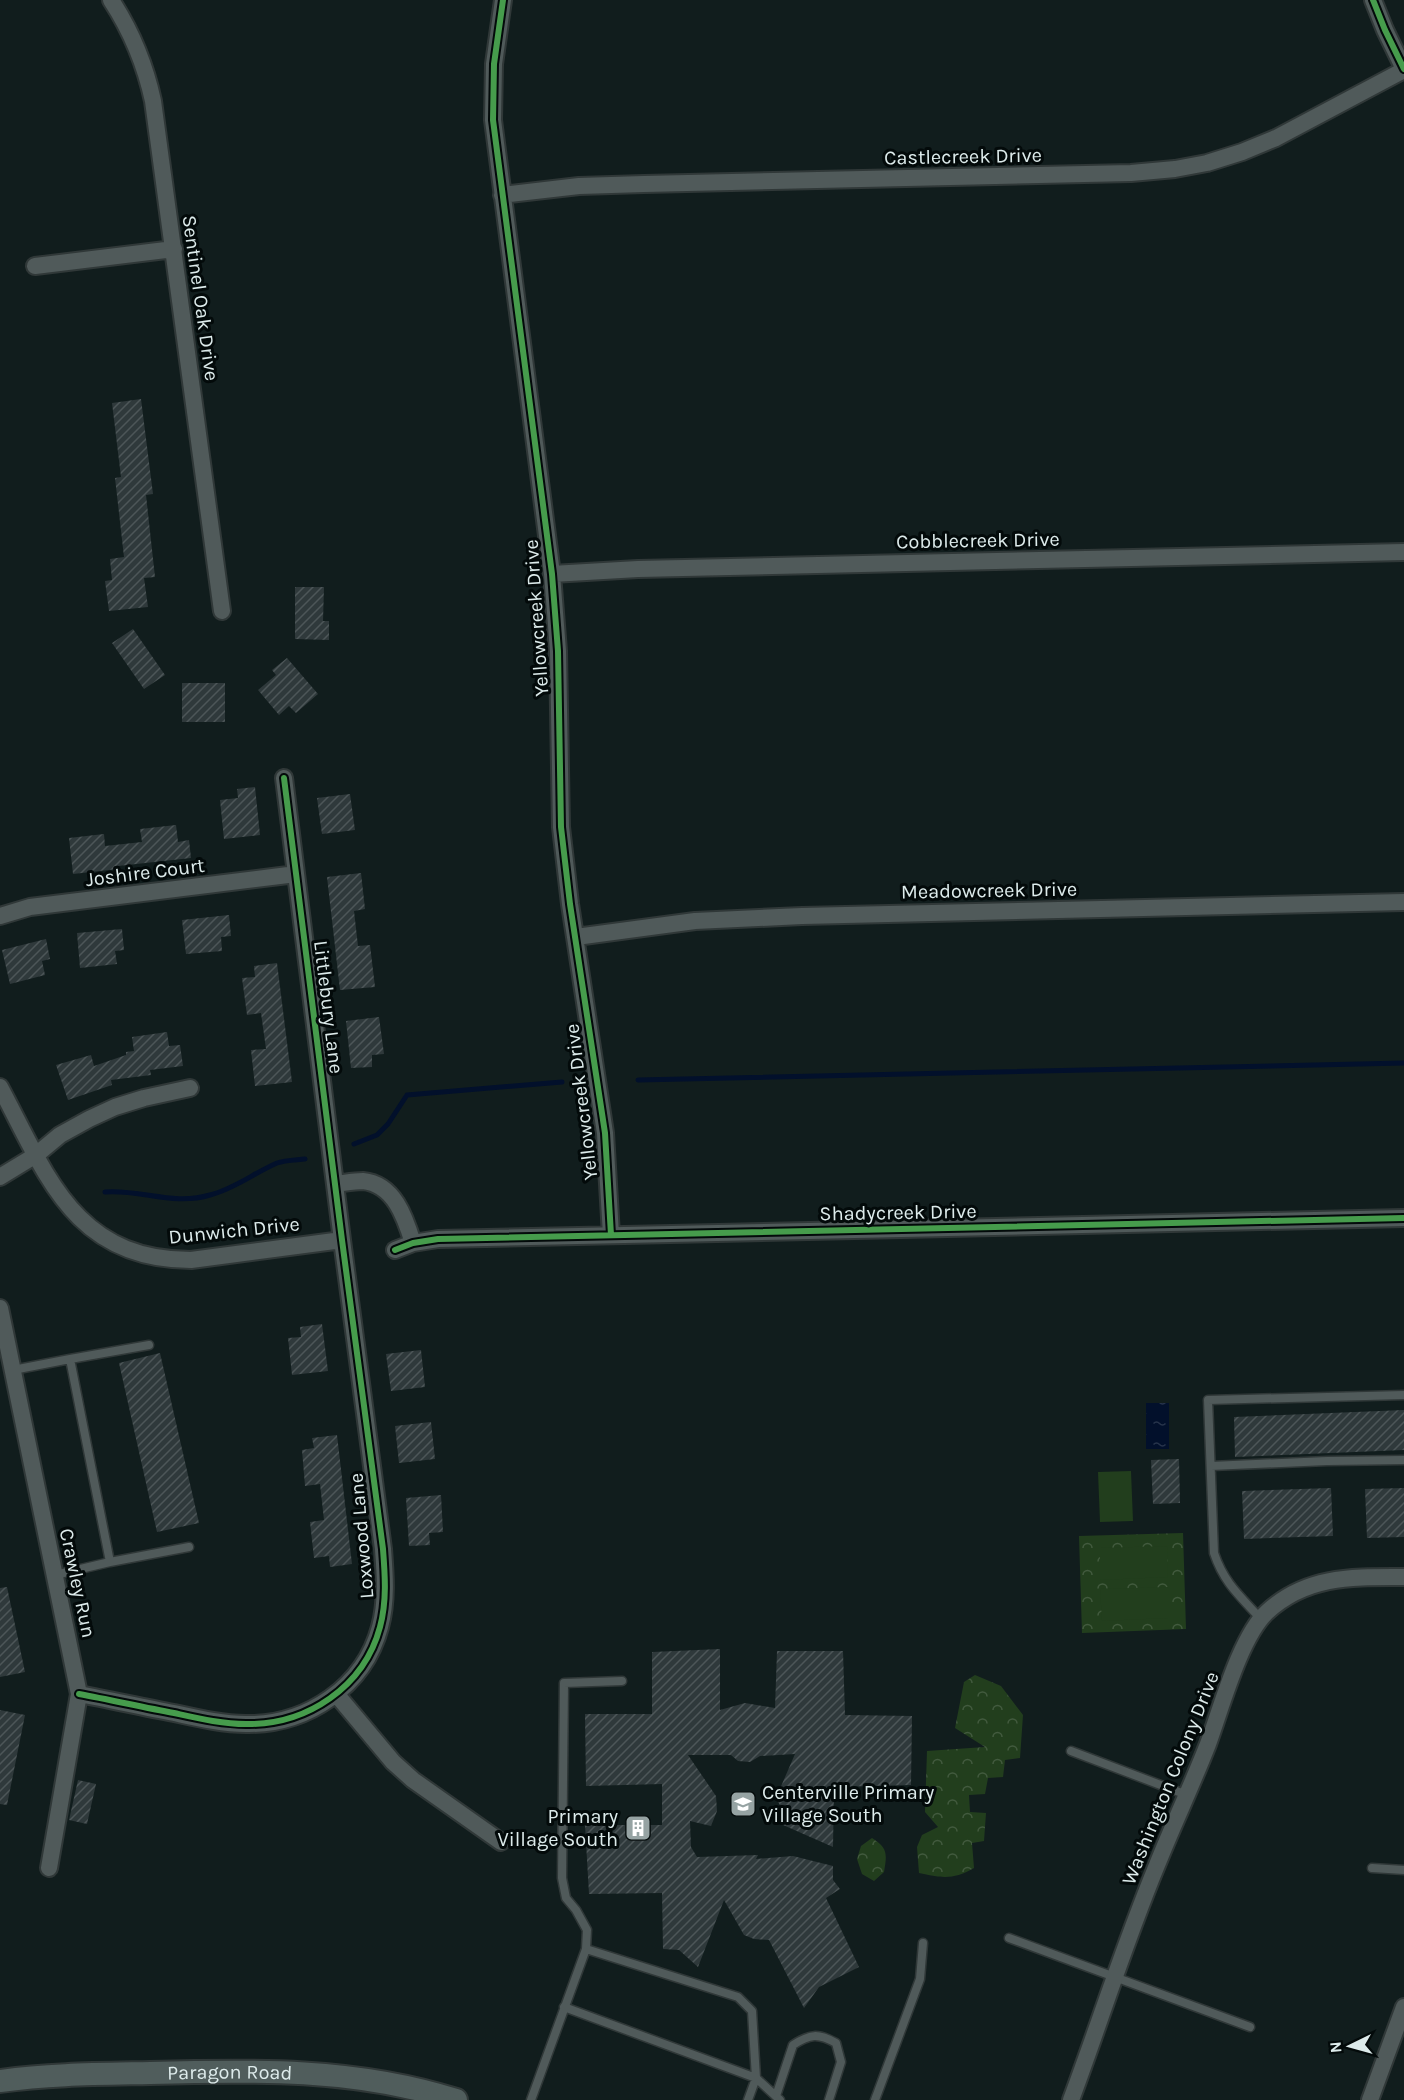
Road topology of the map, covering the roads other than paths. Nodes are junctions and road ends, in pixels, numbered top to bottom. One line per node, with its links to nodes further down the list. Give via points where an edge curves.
1 (111, 0): 6 (street, Sentinel Oak Drive, via 138,47 147,74)
2 (504, 0): 5 (street, Yellowcreek Drive, via 494,64 493,120)
3 (1373, 0): 4 (street)
4 (1404, 69): 5 (street, Castlecreek Drive, via 1276,138 1207,163 1175,169 644,183)
5 (502, 195): 9 (street, Yellowcreek Drive)
6 (174, 249): 7 (street); 10 (street, Sentinel Oak Drive)
7 (34, 266)
8 (1404, 552): 9 (street, Cobblecreek Drive)
9 (552, 574): 15 (street, Yellowcreek Drive, via 558,651 561,827)
10 (222, 611)
11 (284, 778): 12 (street, Littlebury Lane)
12 (296, 874): 14 (street, Joshire Court, via 30,907); 20 (street, Littlebury Lane)
13 (1404, 902): 15 (street, Meadowcreek Drive, via 802,916 695,921)
14 (0, 916)
15 (576, 937): 22 (street, Yellowcreek Drive, via 605,1133)
16 (0, 1087): 18 (street, Dunwich Drive)
17 (190, 1089): 18 (street, via 115,1107 60,1135)
18 (36, 1155): 19 (street); 23 (street, Dunwich Drive, via 63,1200 80,1219 99,1236 145,1256 190,1260)
19 (0, 1177)
20 (335, 1184): 23 (street, Littlebury Lane); 24 (street, via 361,1181 384,1189 393,1197)
21 (1404, 1218): 22 (street, Shadycreek Drive)
22 (611, 1235): 24 (street, Shadycreek Drive, via 438,1239)
23 (342, 1240): 40 (street, Loxwood Lane, via 385,1578 384,1608 372,1649)
24 (414, 1243): 25 (street, Shadycreek Drive)
25 (395, 1250)
26 (0, 1308): 29 (street, Crawley Run)
27 (148, 1345): 28 (lane)
28 (70, 1359): 29 (lane); 34 (lane)
29 (13, 1370): 35 (street, Crawley Run)
30 (1404, 1395): 32 (lane, via 1208,1400)
31 (1404, 1461): 32 (lane)
32 (1211, 1466): 37 (lane, via 1214,1553 1219,1569)
33 (189, 1547): 34 (lane)
34 (110, 1562): 35 (lane)
35 (55, 1575): 39 (street, Crawley Run)
36 (1404, 1577): 37 (street, Washington Colony Drive, via 1345,1577 1322,1582 1279,1603)
37 (1261, 1619): 42 (street, Washington Colony Drive, via 1236,1666)
38 (622, 1681): 49 (lane, via 564,1683 562,1878 566,1898 587,1930)
39 (79, 1694): 40 (street, Loxwood Lane, via 244,1724 290,1719); 44 (street, Crawley Run)
40 (337, 1695): 43 (street, via 413,1780)
41 (1071, 1752): 42 (lane)
42 (1187, 1794): 50 (street, Washington Colony Drive)
43 (501, 1842)
44 (49, 1868)
45 (1372, 1868): 46 (lane)
46 (1404, 1870)
47 (1008, 1938): 50 (lane)
48 (923, 1943): 61 (lane, via 920,1979)
49 (586, 1949): 51 (lane); 54 (lane, via 738,1997 752,2011)
50 (1115, 1976): 53 (lane); 62 (street, Washington Colony Drive)
51 (564, 2007): 54 (lane); 58 (lane)
52 (1404, 2007): 63 (street)
53 (1250, 2027)
54 (756, 2078): 56 (lane); 59 (lane)
55 (0, 2080): 57 (street, Paragon Road, via 33,2076 302,2072 425,2090)
56 (778, 2098): 60 (lane, via 793,2045 807,2036 825,2037 836,2043 842,2062)
57 (456, 2100)
58 (531, 2100)
59 (748, 2100)
60 (829, 2100)
61 (875, 2100)
62 (1071, 2100)
63 (1370, 2100)

